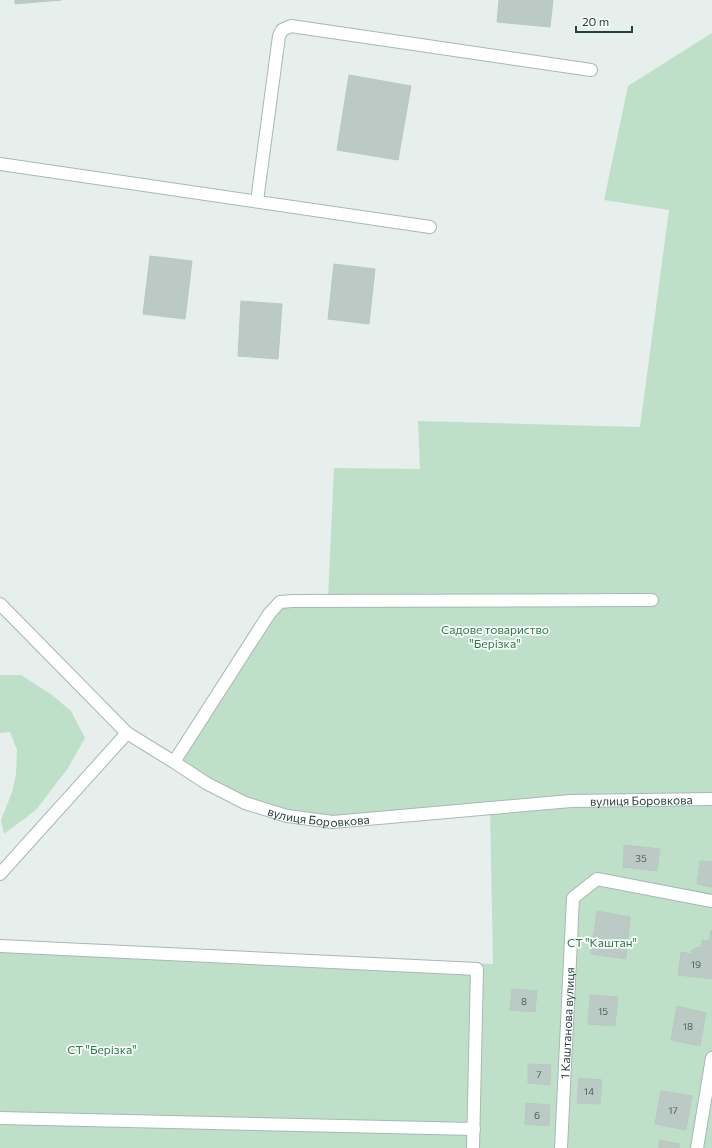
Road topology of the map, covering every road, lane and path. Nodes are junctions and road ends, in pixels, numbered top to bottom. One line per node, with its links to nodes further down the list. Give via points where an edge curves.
1 (591, 70): 3 (street, via 291,26 282,30 279,36)
2 (0, 164): 3 (street)
3 (257, 201): 4 (street)
4 (430, 227)
5 (652, 600): 8 (street, via 280,602 269,614)
6 (0, 604): 7 (street, вулиця Боровкова)
7 (127, 733): 8 (street, вулиця Боровкова); 10 (street)
8 (174, 762): 9 (street, вулиця Боровкова, via 206,783 245,803 287,816 333,822 571,801)
9 (712, 799)
10 (0, 874)
11 (712, 901): 17 (street, 1 Каштанова вулиця, via 596,879 573,898)
12 (0, 946): 15 (street, via 477,969)
13 (712, 1058): 18 (street)
14 (0, 1118): 15 (street)
15 (474, 1129): 16 (street)
16 (473, 1148)
17 (561, 1148)
18 (697, 1148)

